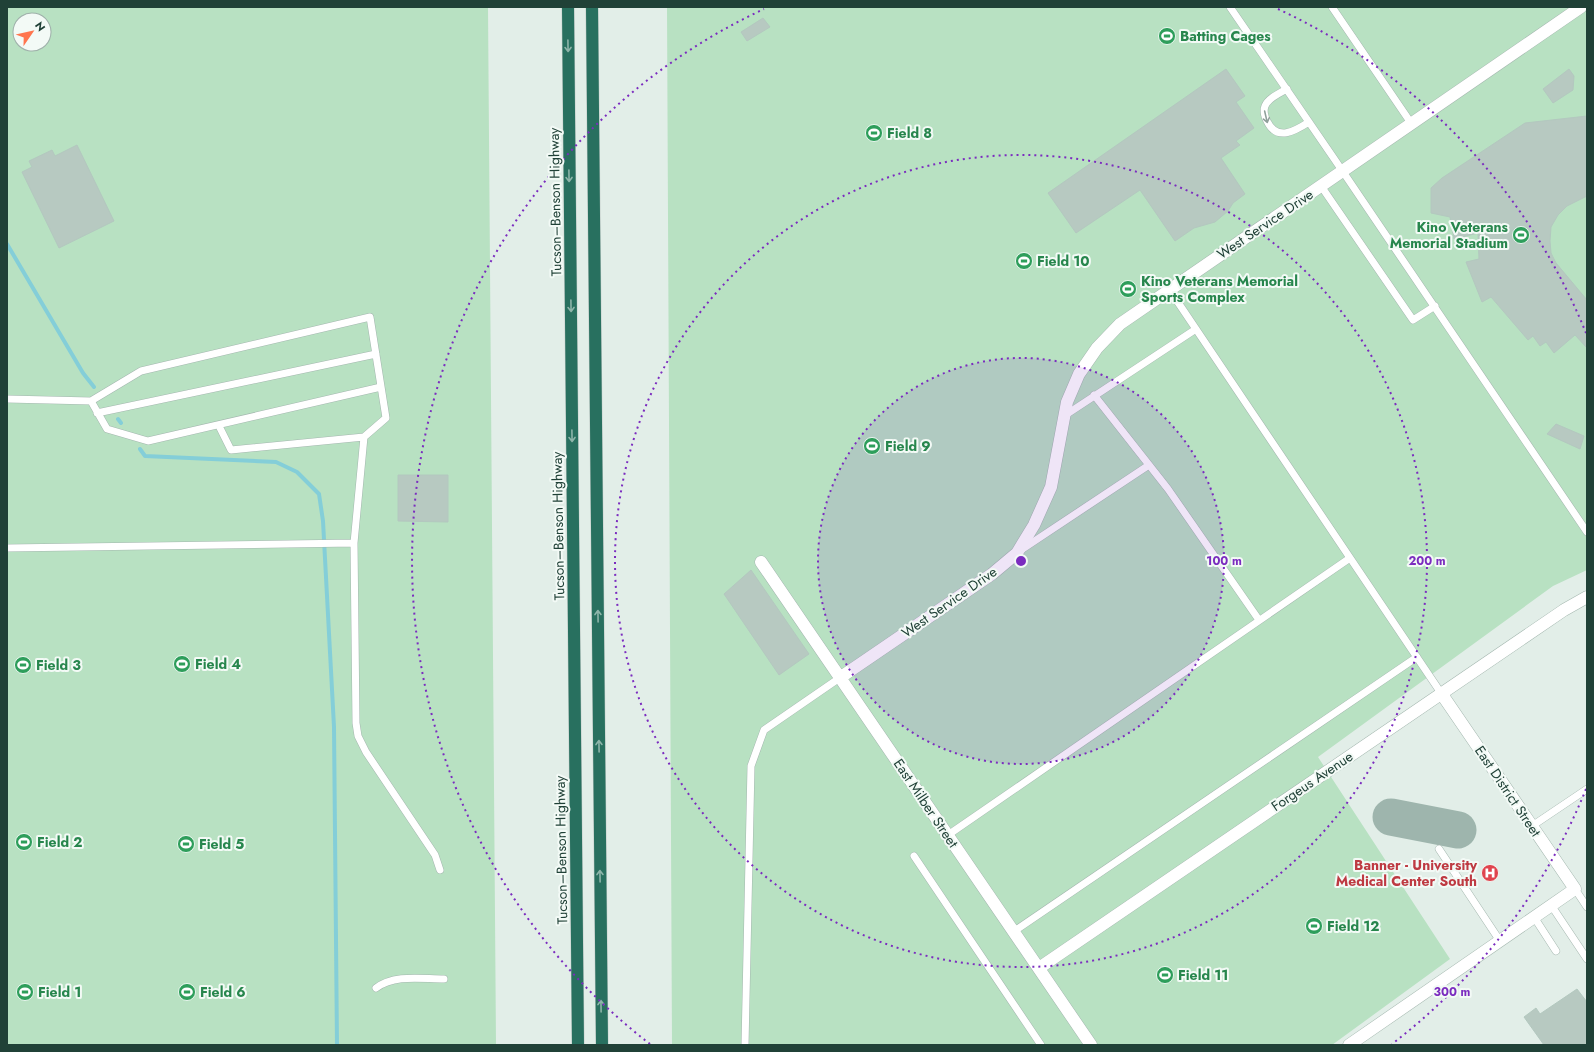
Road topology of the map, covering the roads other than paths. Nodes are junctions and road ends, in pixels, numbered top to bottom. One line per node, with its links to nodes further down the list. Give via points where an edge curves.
1 (568, 7): 52 (highway, Tucson–Benson Highway, one-way to 52)
2 (592, 7): 53 (highway, one-way to 2)
3 (1230, 7): 6 (lane)
4 (1332, 7): 8 (lane)
5 (1581, 7): 8 (street, West Service Drive)
6 (1287, 89): 7 (lane); 7 (lane, one-way to 7, via 1265,106 1265,117 1269,125 1275,132 1283,134 1294,132)
7 (1309, 122): 9 (lane)
8 (1411, 124): 9 (street, West Service Drive)
9 (1343, 171): 10 (street, West Service Drive); 12 (lane)
10 (1321, 186): 11 (street, West Service Drive); 12 (lane, via 1413,320)
11 (1169, 289): 13 (lane); 20 (street, West Service Drive, via 1120,324 1097,348 1079,374)
12 (1434, 306): 24 (lane)
13 (1196, 329): 16 (lane); 28 (lane)
14 (376, 354): 15 (lane); 18 (lane, via 370,317 141,371); 19 (lane)
15 (381, 387): 21 (lane); 22 (lane, via 386,418)
16 (1094, 395): 20 (lane); 23 (lane)
17 (7, 399): 18 (lane)
18 (91, 401): 19 (lane)
19 (97, 413): 21 (lane, via 107,429 148,441)
20 (1063, 417): 27 (street, West Service Drive, via 1051,487 1034,525)
21 (218, 426): 22 (lane, via 232,450)
22 (364, 437): 25 (lane)
23 (1149, 465): 27 (lane); 31 (lane)
24 (1587, 532)
25 (354, 544): 26 (lane); 40 (lane, via 358,736 435,855)
26 (7, 548)
27 (1017, 553): 33 (street, West Service Drive, via 992,574)
28 (1350, 558): 31 (lane); 32 (lane)
29 (761, 562): 33 (street, East Milber Street)
30 (1587, 597): 34 (street, Forgeus Avenue)
31 (1260, 620): 37 (lane)
32 (1417, 657): 34 (lane); 45 (lane)
33 (841, 678): 37 (street, East Milber Street); 54 (lane, via 764,730 751,766)
34 (1441, 693): 36 (street, East District Street); 49 (street, Forgeus Avenue)
35 (1587, 789): 36 (lane)
36 (1532, 826): 41 (street, East District Street)
37 (948, 835): 45 (street, East Milber Street)
38 (1439, 849): 46 (lane)
39 (914, 856): 55 (lane)
40 (440, 870)
41 (1575, 889): 42 (street); 43 (lane)
42 (1552, 905): 44 (street); 48 (lane)
43 (1587, 907)
44 (1534, 917): 46 (street); 47 (lane)
45 (1013, 932): 49 (street, East Milber Street)
46 (1500, 941): 57 (street)
47 (1556, 951)
48 (1587, 959)
49 (1038, 968): 56 (street, East Milber Street)
50 (444, 979): 51 (lane, via 394,979)
51 (376, 988)
52 (578, 1045)
53 (602, 1045)
54 (745, 1045)
55 (1041, 1045)
56 (1091, 1045)
57 (1349, 1045)

